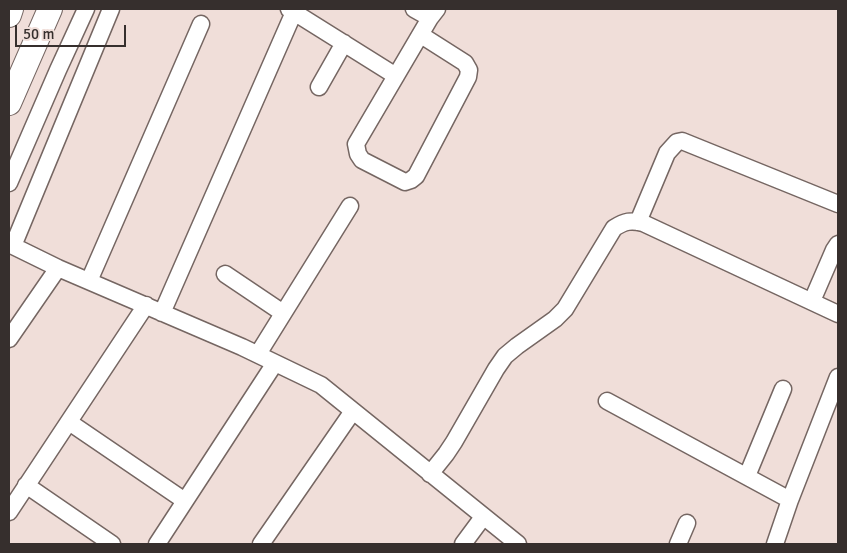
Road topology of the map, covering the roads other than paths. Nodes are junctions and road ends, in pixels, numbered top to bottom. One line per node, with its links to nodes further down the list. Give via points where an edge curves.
1 (12, 9): 8 (highway)
2 (50, 9): 14 (highway)
3 (86, 9): 15 (street)
4 (110, 9): 20 (street)
5 (414, 9): 7 (street)
6 (292, 10): 11 (street); 26 (street)
7 (434, 14): 10 (street)
8 (9, 16)
9 (201, 24): 23 (street)
10 (421, 35): 12 (street); 12 (street, via 465,63 469,70 416,176 405,182 362,160 356,144)
11 (344, 43): 12 (street); 13 (street)
12 (396, 76)
13 (319, 87)
14 (9, 103)
15 (9, 183)
16 (838, 204): 18 (street, via 682,141 677,142 667,154)
17 (350, 206): 27 (street)
18 (638, 222): 24 (street); 37 (street, via 623,222 614,228 565,309 505,356 454,442)
19 (838, 244): 24 (street)
20 (11, 245): 21 (street)
21 (58, 268): 23 (street); 29 (street)
22 (225, 274): 27 (street)
23 (89, 281): 25 (street)
24 (812, 301): 28 (street)
25 (146, 305): 26 (street); 36 (street)
26 (162, 313): 30 (street)
27 (283, 313): 30 (street)
28 (838, 314)
29 (9, 339)
30 (258, 354): 31 (street)
31 (275, 363): 35 (street, via 321,385); 41 (street)
32 (838, 377): 40 (street)
33 (783, 389): 38 (street)
34 (607, 401): 38 (street)
35 (353, 412): 37 (street); 47 (street)
36 (68, 422): 39 (street); 41 (street)
37 (430, 474): 43 (street)
38 (747, 476): 40 (street)
39 (26, 485): 42 (street); 45 (street)
40 (790, 500): 51 (street)
41 (185, 501): 46 (street)
42 (9, 512)
43 (483, 517): 48 (street); 49 (street)
44 (687, 523): 50 (street)
45 (112, 544)
46 (157, 544)
47 (261, 544)
48 (463, 544)
49 (518, 544)
50 (678, 544)
51 (775, 544)

